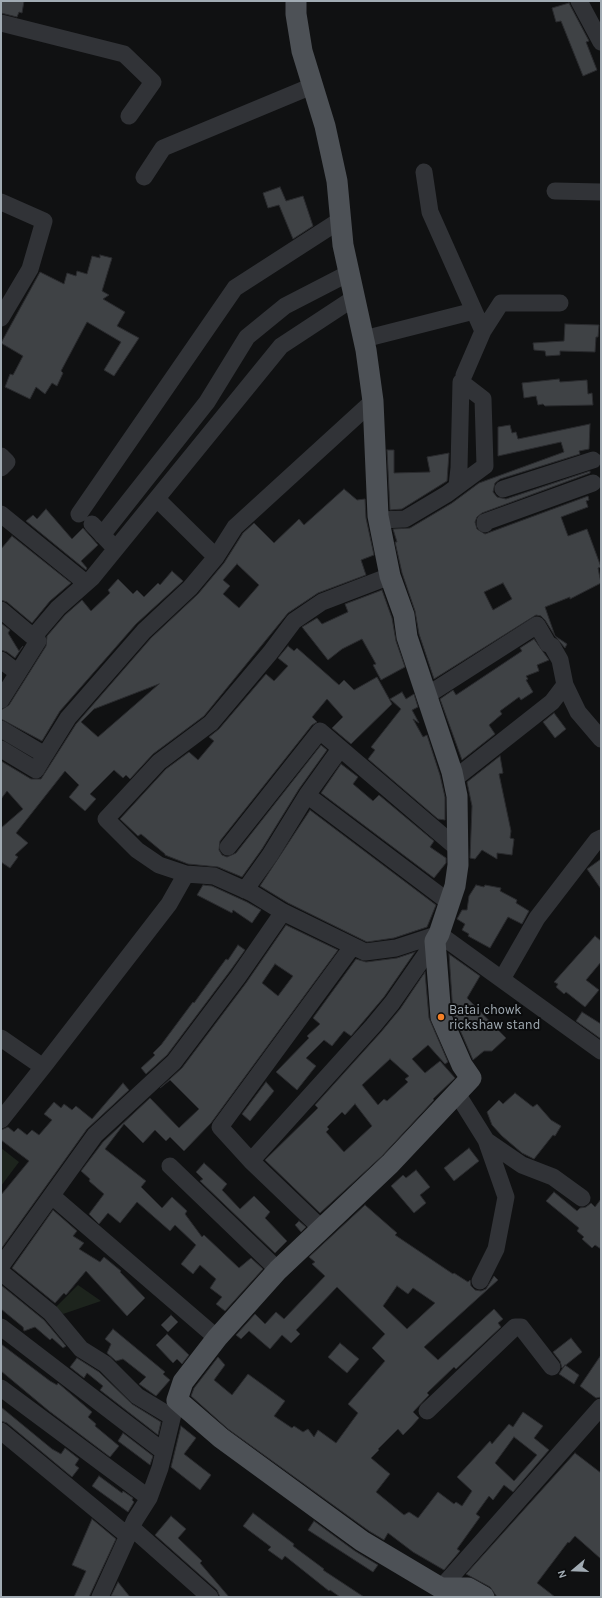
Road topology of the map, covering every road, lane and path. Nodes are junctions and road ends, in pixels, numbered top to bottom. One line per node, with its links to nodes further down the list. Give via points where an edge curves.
1 (296, 1): 5 (main road, via 302,51)
2 (578, 1): 4 (street)
3 (2, 25): 6 (street, via 124,54 153,82)
4 (601, 42)
5 (312, 86): 8 (street, via 163,148); 12 (main road, via 326,126)
6 (130, 116)
7 (424, 172): 16 (street, via 430,212)
8 (144, 177)
9 (555, 191): 10 (street)
10 (601, 192)
11 (1, 202): 17 (street, via 44,221 30,270)
12 (342, 219): 13 (main road, via 343,246); 30 (street, via 235,288)
13 (349, 273): 14 (main road); 33 (street, via 284,306 247,337 207,402 97,530)
14 (354, 298): 19 (main road); 28 (street, via 281,346)
15 (560, 303): 18 (street, via 501,303)
16 (474, 311): 18 (street); 19 (street)
17 (1, 318)
18 (483, 331): 20 (street)
19 (364, 339): 21 (main road)
20 (464, 376)
21 (373, 401): 31 (main road); 34 (street, via 235,527)
22 (1, 456): 24 (street, via 8,462)
23 (593, 460): 27 (street)
24 (1, 468)
25 (593, 483): 32 (street)
26 (457, 486): 26 (street, via 485,466 483,399 461,382); 31 (street, via 405,519)
27 (503, 489)
28 (157, 499): 33 (street); 34 (street)
29 (1, 514): 36 (street)
30 (79, 514)
31 (379, 520): 35 (main road)
32 (485, 524)
33 (115, 550): 36 (street)
34 (216, 557): 48 (street, via 190,588 125,652 68,718)
35 (390, 576): 42 (main road, via 404,615 407,637); 54 (street, via 322,602 294,621 211,723 159,762 106,820 137,850 159,864)
36 (86, 583): 38 (street, via 58,608 35,635)
37 (1, 610): 38 (street)
38 (38, 642): 40 (street)
39 (1, 660): 40 (street)
40 (18, 673): 43 (street)
41 (565, 685): 42 (street, via 560,660 537,625); 45 (street, via 578,712); 49 (street, via 552,702)
42 (426, 696): 49 (main road)
43 (1, 700)
44 (1, 729): 48 (street)
45 (601, 739)
46 (1, 749): 48 (street, via 36,770)
47 (340, 749): 50 (street); 52 (street, via 320,731); 53 (street)
48 (45, 755)
49 (454, 780): 53 (main road, via 457,796)
50 (307, 795): 55 (street); 56 (street)
51 (601, 838): 60 (street, via 537,918)
52 (228, 847)
53 (457, 848): 56 (main road, via 458,865)
54 (186, 874): 55 (street, via 214,876); 63 (street, via 169,904)
55 (245, 890): 57 (street)
56 (450, 903): 58 (main road)
57 (283, 912): 59 (street); 69 (street, via 174,1062 95,1135)
58 (437, 937): 59 (street, via 396,948 365,952); 60 (street); 64 (main road, via 441,1017 470,1078); 67 (street, via 373,1026)
59 (352, 947): 67 (street, via 220,1127)
60 (502, 979): 62 (street)
61 (1, 1038): 63 (street)
62 (601, 1051)
63 (43, 1067): 65 (street)
64 (456, 1092): 66 (street); 71 (main road, via 390,1164)
65 (1, 1120)
66 (487, 1141): 70 (street, via 522,1165 553,1177); 75 (street, via 506,1196 496,1249)
67 (251, 1161): 71 (street)
68 (170, 1166): 73 (street)
69 (52, 1196): 72 (street); 77 (street)
70 (582, 1198)
71 (322, 1229): 73 (main road)
72 (1, 1266)
73 (278, 1270): 77 (main road)
74 (1, 1272): 81 (street, via 51,1312 81,1349 105,1364 137,1396)
75 (480, 1281)
76 (1, 1326): 84 (street)
77 (217, 1338): 81 (main road, via 183,1382)
78 (552, 1367): 82 (street, via 521,1327 515,1327)
79 (1, 1388): 85 (street)
80 (601, 1407): 87 (street)
81 (175, 1408): 84 (street); 87 (main road, via 221,1438 362,1541)
82 (427, 1411)
83 (1, 1431): 86 (street)
84 (164, 1452): 85 (street)
85 (148, 1498): 86 (street)
86 (130, 1532): 88 (street); 89 (street)
87 (441, 1588): 90 (main road, via 468,1588)
88 (100, 1597)
89 (210, 1597)
90 (484, 1597)

